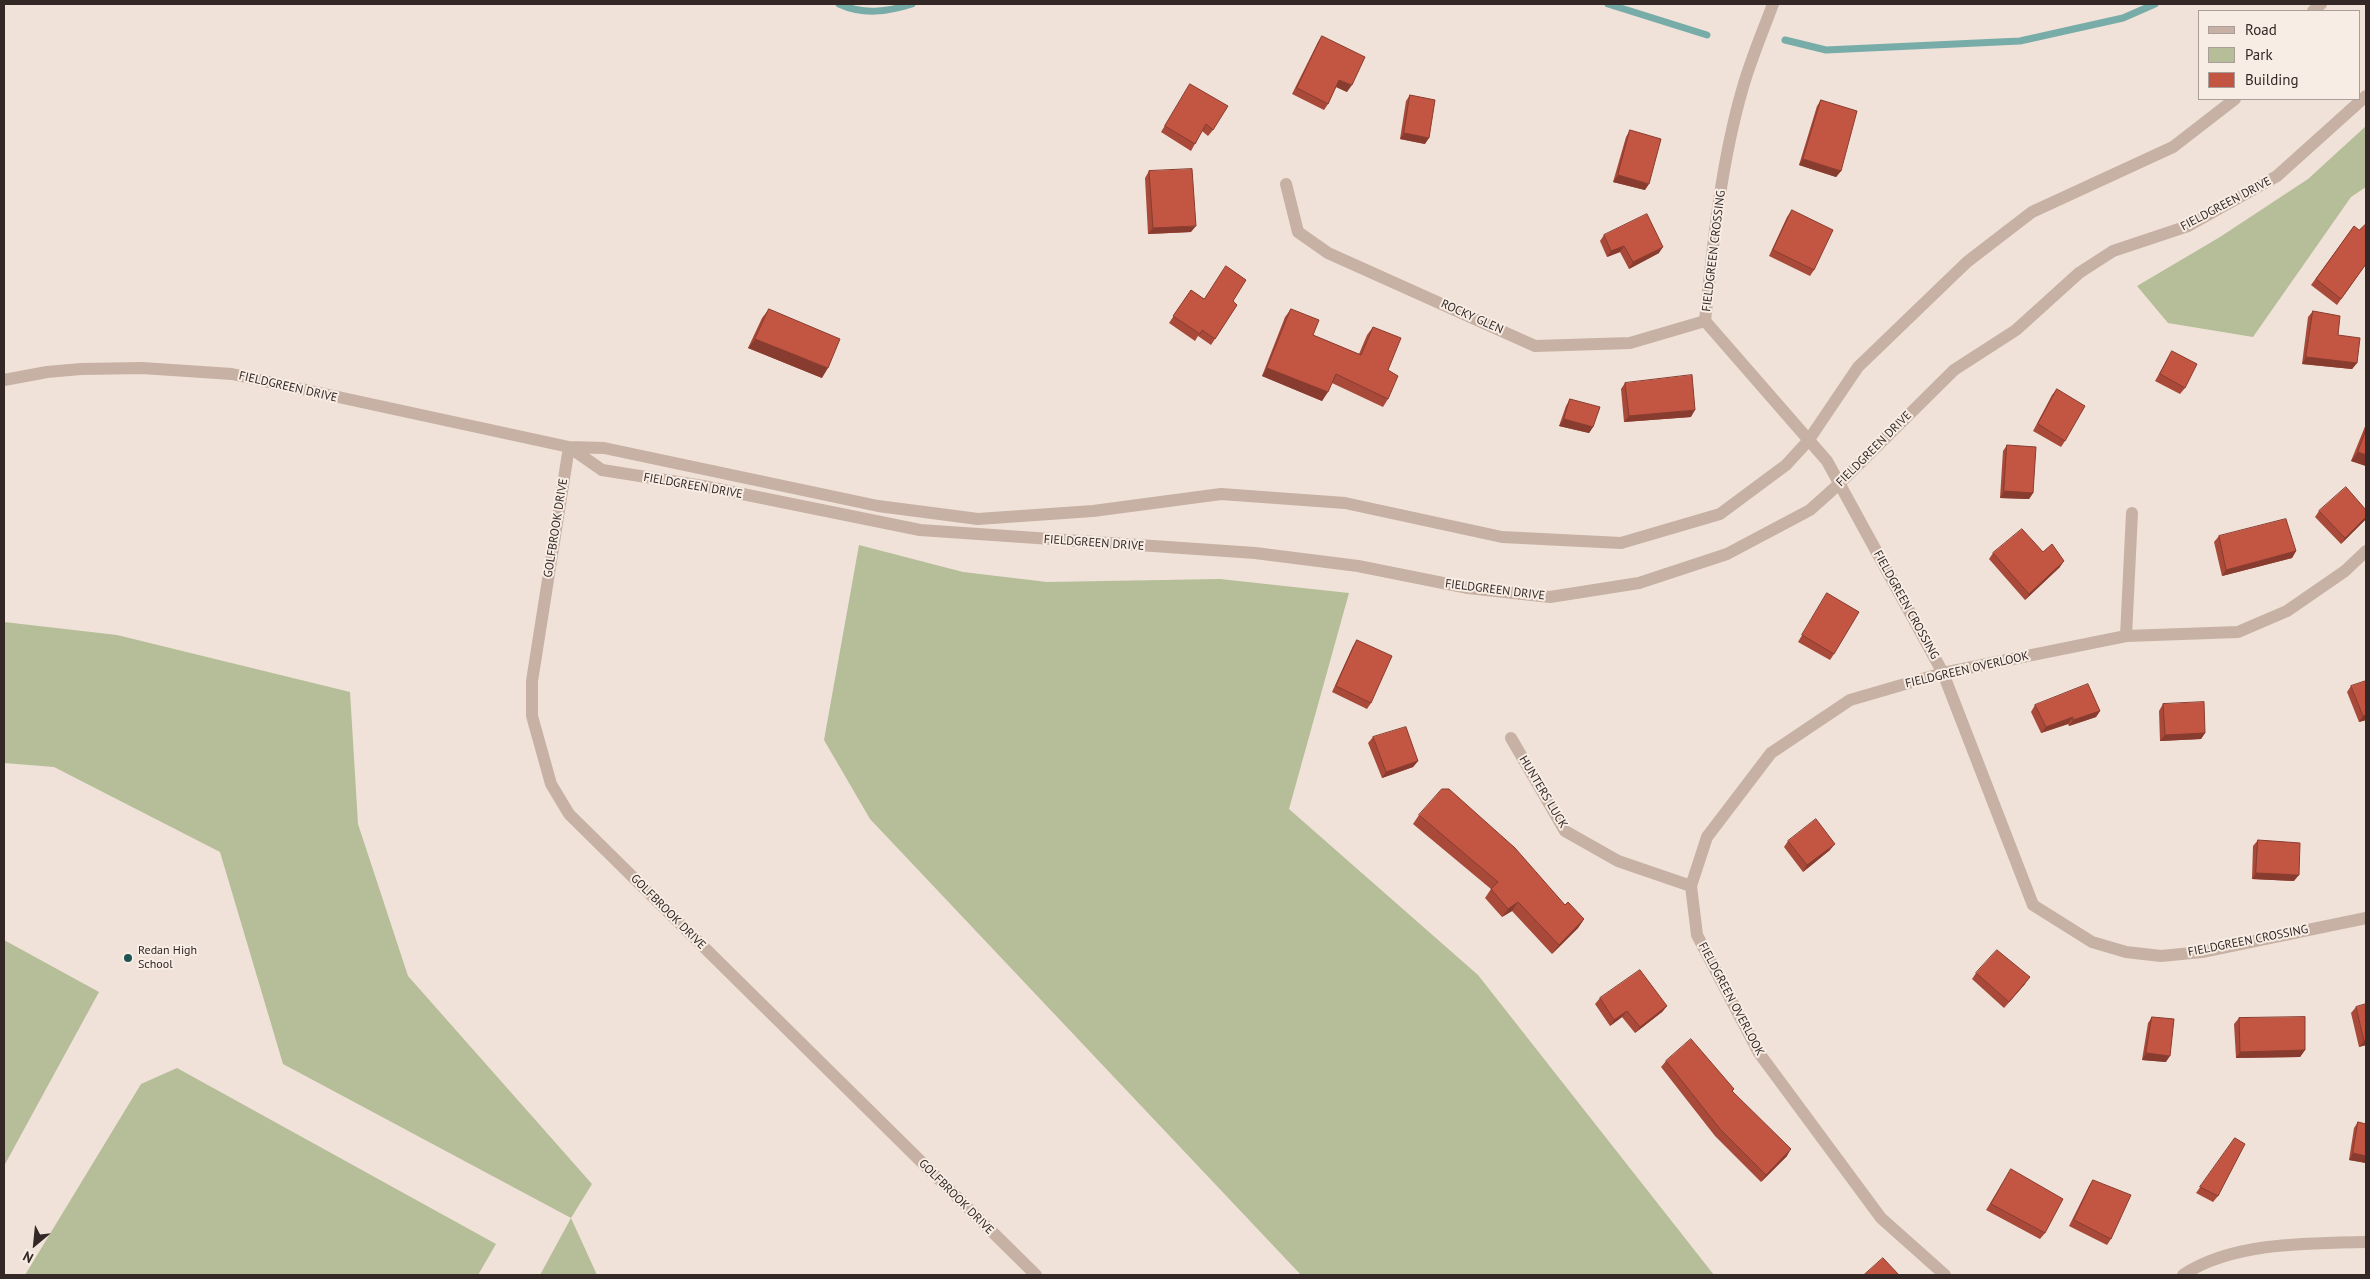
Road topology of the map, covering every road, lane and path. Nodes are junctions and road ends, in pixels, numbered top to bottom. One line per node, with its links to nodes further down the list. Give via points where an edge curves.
1 (1773, 4): 5 (street, FIELDGREEN CROSSING, via 1743,87 1729,150)
2 (2366, 96): 9 (street, FIELDGREEN DRIVE, via 2276,176 2188,226 2113,252 2079,273 2016,330 1954,370)
3 (2234, 100): 7 (street, FIELDGREEN DRIVE, via 2173,147 2032,212 1967,262 1858,366)
4 (1286, 184): 5 (street, ROCKY GLEN, via 1298,232 1328,253 1535,346 1630,343)
5 (1706, 321): 7 (street, FIELDGREEN CROSSING)
6 (4, 380): 8 (street, FIELDGREEN DRIVE, via 81,368 232,374)
7 (1808, 440): 8 (street, FIELDGREEN DRIVE, via 1786,465 1720,514 1621,544 1502,537 1345,503 1221,494 1094,511 978,519 878,506 604,448); 9 (street, FIELDGREEN CROSSING, via 1827,461)
8 (569, 447): 9 (street, FIELDGREEN DRIVE, via 602,470 703,486 920,530 1255,554 1358,566 1468,588 1550,597 1639,583 1727,554 1810,510); 18 (street, GOLFBROOK DRIVE, via 532,681 532,716 551,784 569,814)
9 (1840, 484): 13 (street, FIELDGREEN CROSSING)
10 (2132, 513): 12 (street)
11 (2366, 551): 12 (street, FIELDGREEN OVERLOOK, via 2345,571 2287,611 2238,632)
12 (2126, 636): 13 (street, FIELDGREEN OVERLOOK)
13 (1943, 673): 15 (street, FIELDGREEN OVERLOOK, via 1850,700 1771,753 1707,837); 16 (street, FIELDGREEN CROSSING, via 2033,905 2092,942 2126,952 2161,956 2202,952)
14 (1511, 738): 15 (street, HUNTERS LUCK, via 1565,831 1618,861)
15 (1691, 886): 19 (street, FIELDGREEN OVERLOOK, via 1697,935 1759,1053 1881,1218)
16 (2366, 918)
17 (2366, 1242): 20 (street, via 2291,1243 2222,1257)
18 (1036, 1275)
19 (1945, 1275)
20 (2183, 1275)

